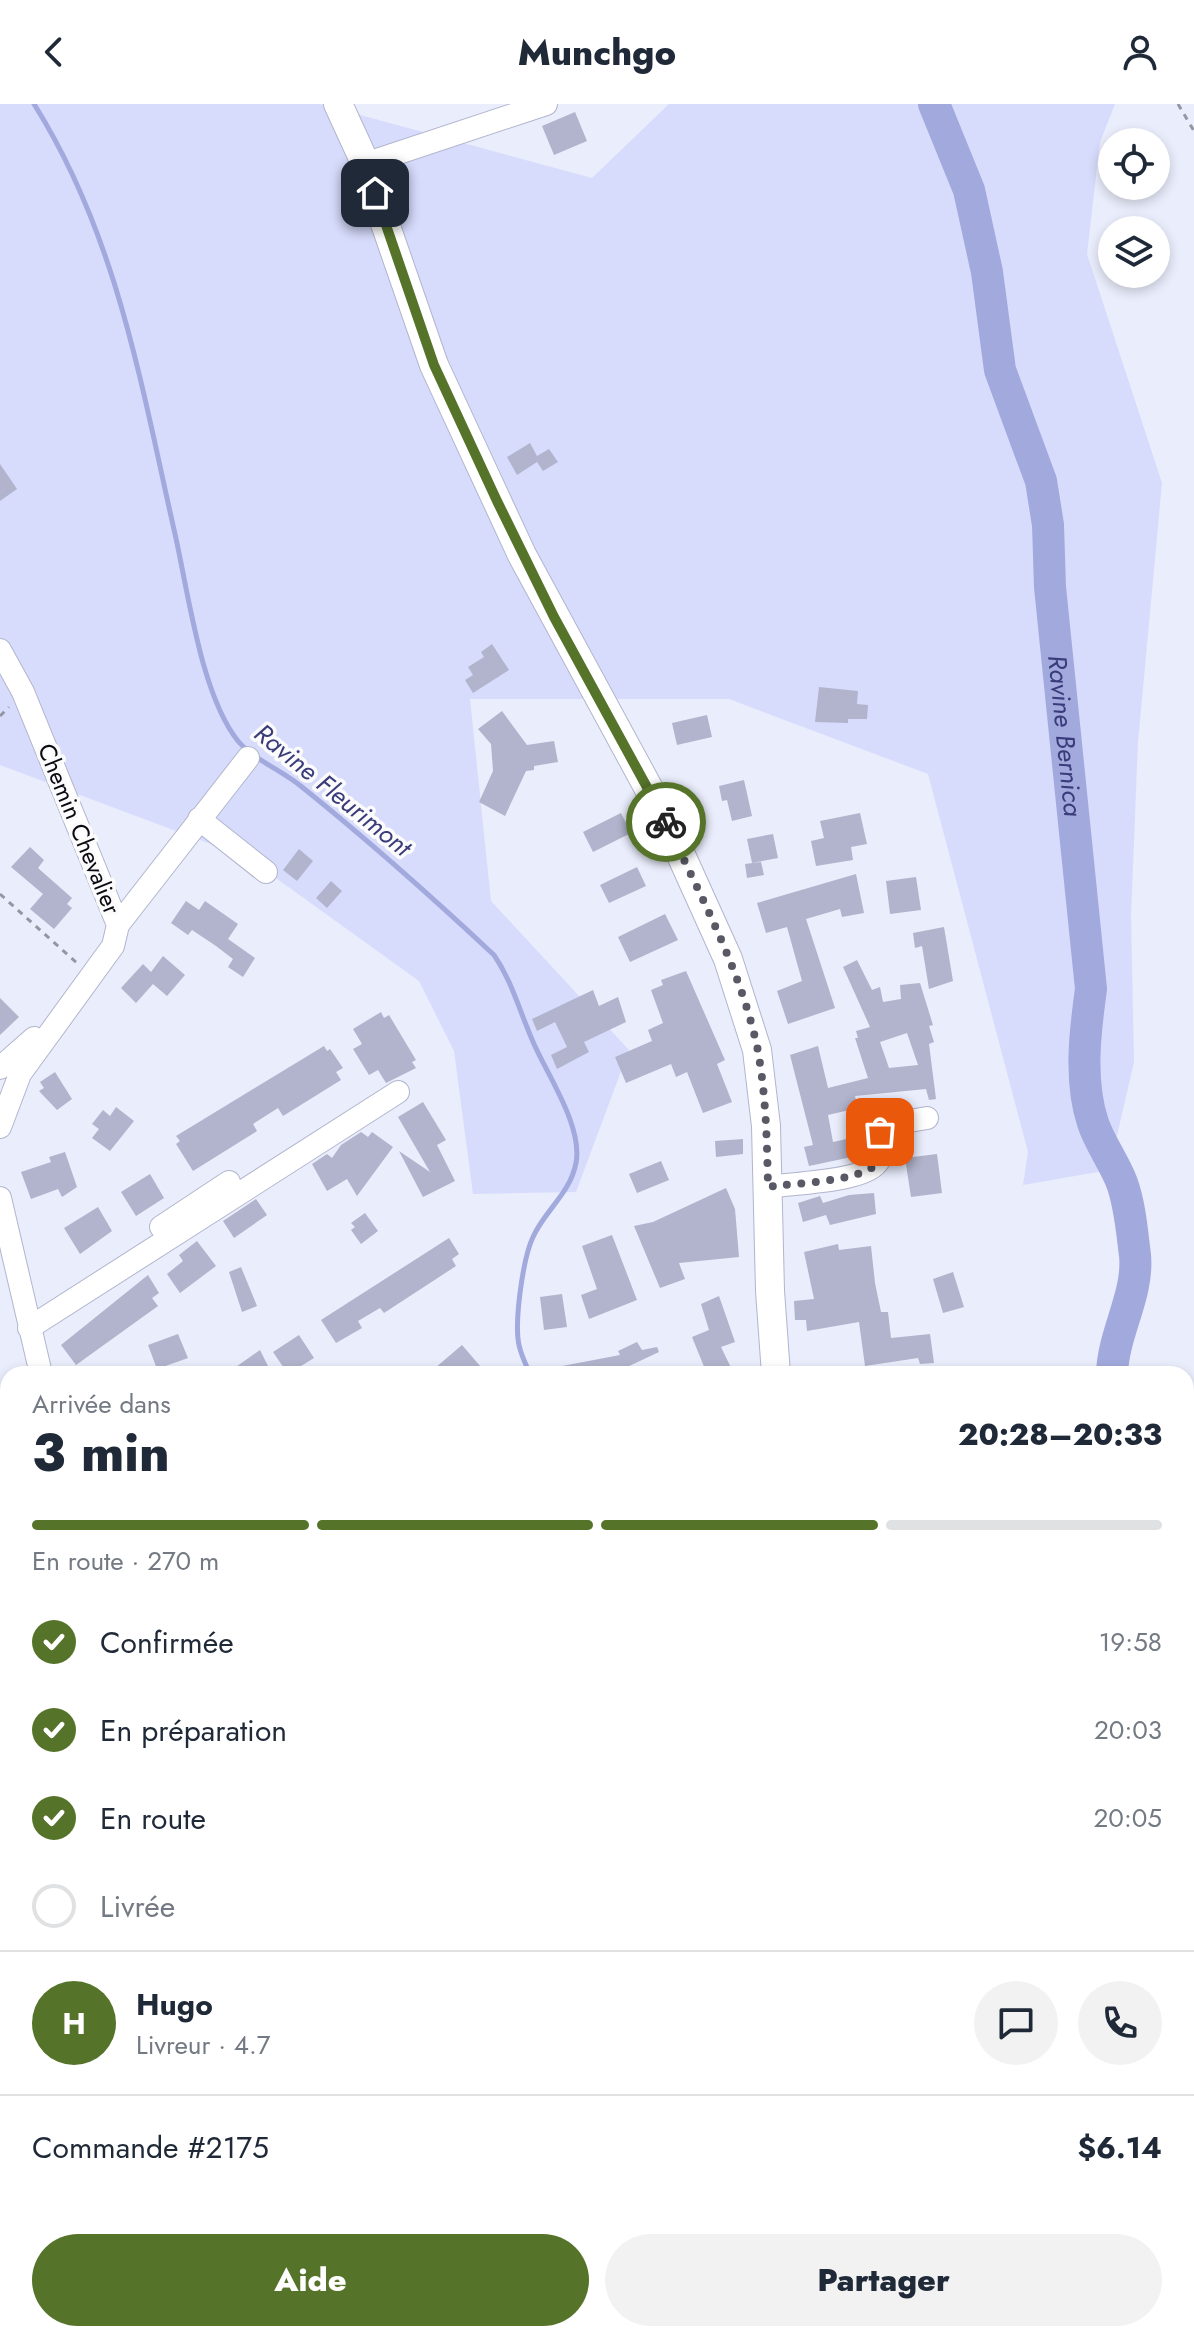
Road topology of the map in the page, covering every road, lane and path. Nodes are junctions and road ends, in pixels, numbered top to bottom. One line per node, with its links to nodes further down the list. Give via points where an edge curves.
1 (338, 104): 5 (main road)
2 (546, 104): 5 (street)
3 (1178, 104): 4 (path)
4 (1194, 131)
5 (365, 164): 19 (main road, via 434,365 528,568 662,813 728,959 757,1050)
6 (0, 650): 11 (street, Chemin Chevalier, via 23,692)
7 (248, 758): 8 (street)
8 (199, 819): 9 (street); 11 (street)
9 (266, 872)
10 (0, 894): 12 (path)
11 (118, 925): 12 (street, Chemin Chevalier, via 113,946)
12 (92, 976): 13 (street, Chemin Chevalier)
13 (59, 1017): 14 (street); 17 (street, Chemin Chevalier, via 20,1074)
14 (0, 1068)
15 (398, 1092): 21 (street)
16 (927, 1118): 19 (street, via 886,1125 880,1132 878,1162 863,1174)
17 (0, 1127)
18 (229, 1182): 21 (street)
19 (768, 1187): 23 (main road)
20 (0, 1198): 21 (street)
21 (27, 1320): 22 (street)
22 (39, 1366)
23 (776, 1366)

